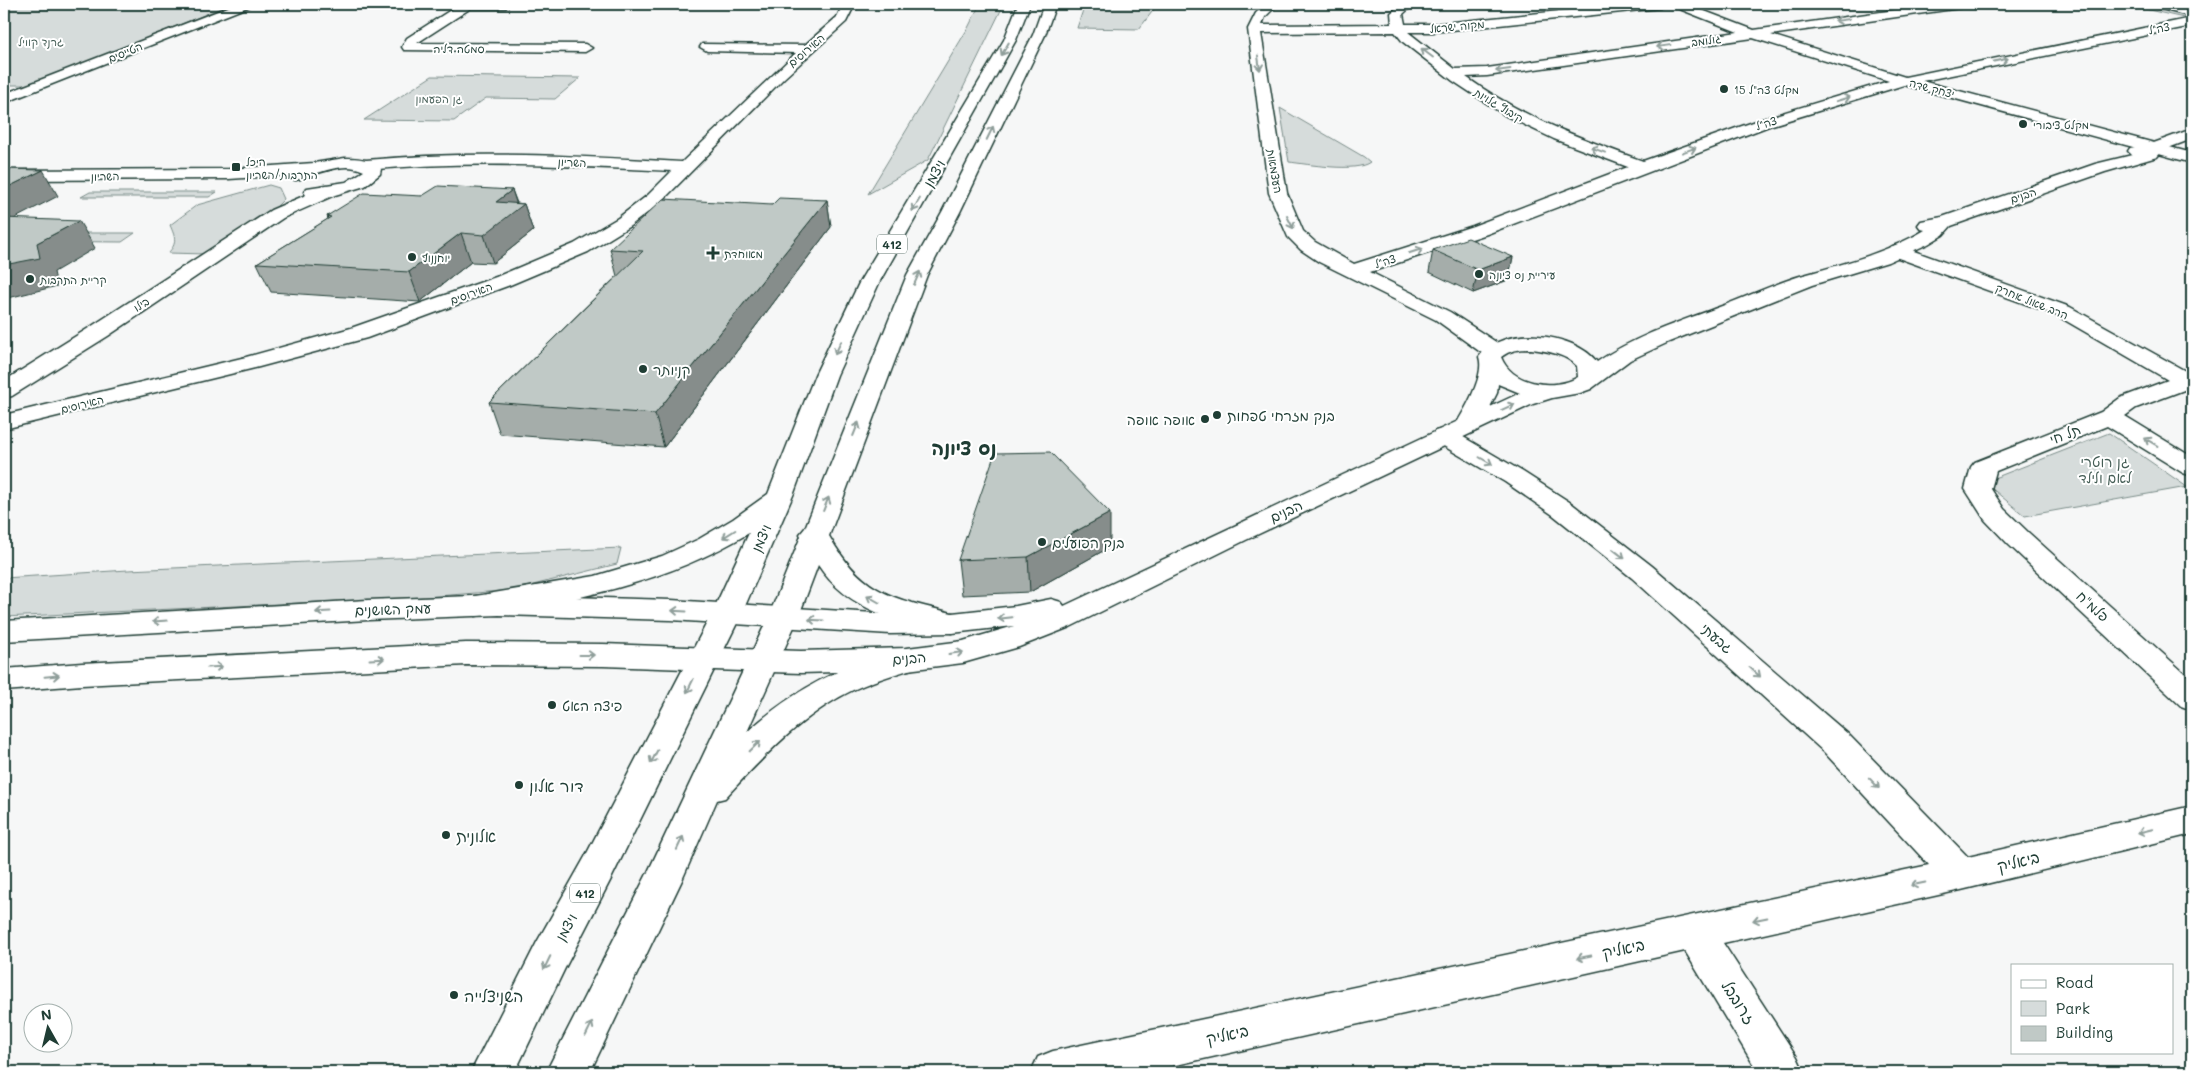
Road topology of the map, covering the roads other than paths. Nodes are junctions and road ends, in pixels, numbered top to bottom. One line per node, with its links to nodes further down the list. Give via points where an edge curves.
1 (246, 4): 23 (street, הטייסים)
2 (468, 4): 3 (street); 19 (street, סמטה דליה, via 412,41 409,48)
3 (505, 4)
4 (850, 4): 20 (street, האירוסים, via 842,19)
5 (1024, 4): 53 (street, ויצמן / 412, one-way to 53, via 1010,40 870,281 826,374)
6 (1050, 4): 55 (street, 412, one-way to 6, via 917,275 1039,35)
7 (1272, 4): 15 (street, via 1260,16)
8 (1408, 4): 16 (street, via 1397,13)
9 (1660, 4): 16 (street, מקוה ישראל, via 1463,26)
10 (1676, 4): 17 (street, יצחק שדה)
11 (1960, 4): 17 (street, גולומב, one-way to 17)
12 (2154, 4): 13 (street)
13 (2192, 13)
14 (2192, 22): 22 (street, צה"ל, one-way to 14)
15 (1254, 29): 16 (street, מקוה ישראל); 38 (street, העצמאות, one-way to 38, via 1283,209 1295,232 1308,246)
16 (1399, 29): 21 (street, קיבוץ גלויות, one-way to 16)
17 (1751, 33): 21 (street, גולומב, one-way to 21, via 1487,72); 22 (street, יצחק שדה)
18 (708, 47): 20 (street)
19 (585, 48)
20 (809, 49): 27 (street, האירוסים, via 779,74)
21 (1452, 73): 28 (street, קיבוץ גלויות, one-way to 21, via 1535,126 1492,102)
22 (1904, 81): 25 (street, יצחק שדה); 28 (street, צה"ל, one-way to 22, via 1764,123)
23 (4, 99)
24 (2192, 134): 25 (street, הבנים)
25 (2154, 148): 26 (street, יצחק שדה); 36 (street, הבנים, via 2150,154)
26 (2192, 158)
27 (687, 166): 30 (street, השריון, via 456,159); 50 (street, האירוסים, via 654,199 603,236 555,261 460,298 296,351)
28 (1643, 167): 38 (street, צה"ל, one-way to 28, via 1480,230)
29 (314, 168): 30 (street, via 340,164); 31 (street, השריון); 33 (street, via 296,175 288,182)
30 (369, 170): 34 (street, via 356,184)
31 (206, 174): 32 (street, השריון); 33 (street, השריון, via 259,179)
32 (4, 175)
33 (291, 188): 34 (street, השריון, via 309,192); 35 (street, בילו, via 288,203)
34 (332, 190): 35 (street, בילו)
35 (277, 214): 47 (street, בילו)
36 (1945, 222): 37 (street, הבנים, via 1934,233); 39 (street, הבנים, via 1925,226 1848,255 1812,273)
37 (1897, 251): 39 (street, הבנים); 46 (street, הרב שאול אחרק, via 2063,312)
38 (1353, 271): 40 (street, העצמאות)
39 (1806, 281): 41 (street, הבנים)
40 (1443, 316): 42 (street, העצמאות); 44 (street, העצמאות)
41 (1661, 337): 43 (street, הבנים, via 1622,346); 45 (street, הבנים, via 1622,355)
42 (1516, 343): 43 (street, הבנים); 44 (street, via 1503,346)
43 (1547, 344): 45 (street, via 1585,362)
44 (1492, 358): 48 (street, העצמאות, via 1496,372 1506,379 1518,385); 51 (street, via 1485,393)
45 (1590, 377): 48 (street, הבנים, via 1576,388)
46 (2190, 380): 49 (street, תל חי, via 2128,403)
47 (4, 391)
48 (1549, 391): 51 (street, הבנים, one-way to 48)
49 (2109, 417): 52 (street, one-way to 49); 54 (street, תל חי, via 1984,467 1978,489)
50 (4, 422)
51 (1456, 431): 56 (street, הבנים); 69 (street, גבעתי, one-way to 69, via 1642,572 1836,743)
52 (2192, 468)
53 (781, 493): 57 (street, one-way to 57, via 754,518 722,538 662,564 586,586); 58 (street, ויצמן / 412)
54 (1994, 514): 66 (street, פלמ"ח)
55 (814, 534): 59 (street, 412); 60 (street, one-way to 55, via 908,615 864,594 837,572)
56 (1104, 597): 60 (street, הבנים, one-way to 60, via 1016,616); 63 (street, הבנים, one-way to 56, via 963,652 1008,640 1059,620)
57 (476, 606): 58 (street, עמק השושנים, one-way to 57); 61 (street, עמק השושנים, one-way to 61)
58 (727, 613): 59 (street, עמק השושנים); 62 (street, ויצמן / 412)
59 (783, 618): 60 (street, הבנים, one-way to 59, via 890,624); 64 (street, 412)
60 (952, 623)
61 (4, 631)
62 (704, 658): 64 (street); 65 (street, one-way to 62, via 466,654); 71 (street, ויצמן / 412, one-way to 71)
63 (907, 659): 64 (street, הבנים); 67 (street, one-way to 63, via 731,769 795,712 833,687)
64 (762, 661): 67 (street, 412)
65 (4, 680)
66 (2192, 698)
67 (697, 806): 72 (street, 412, one-way to 67)
68 (2192, 820): 69 (street, ביאליק, one-way to 69)
69 (1961, 874): 70 (street, ביאליק, one-way to 70)
70 (1695, 933): 73 (street, ביאליק, one-way to 73); 74 (street, זרובבל)
71 (493, 1072)
72 (568, 1072)
73 (1053, 1072)
74 (1782, 1072)

